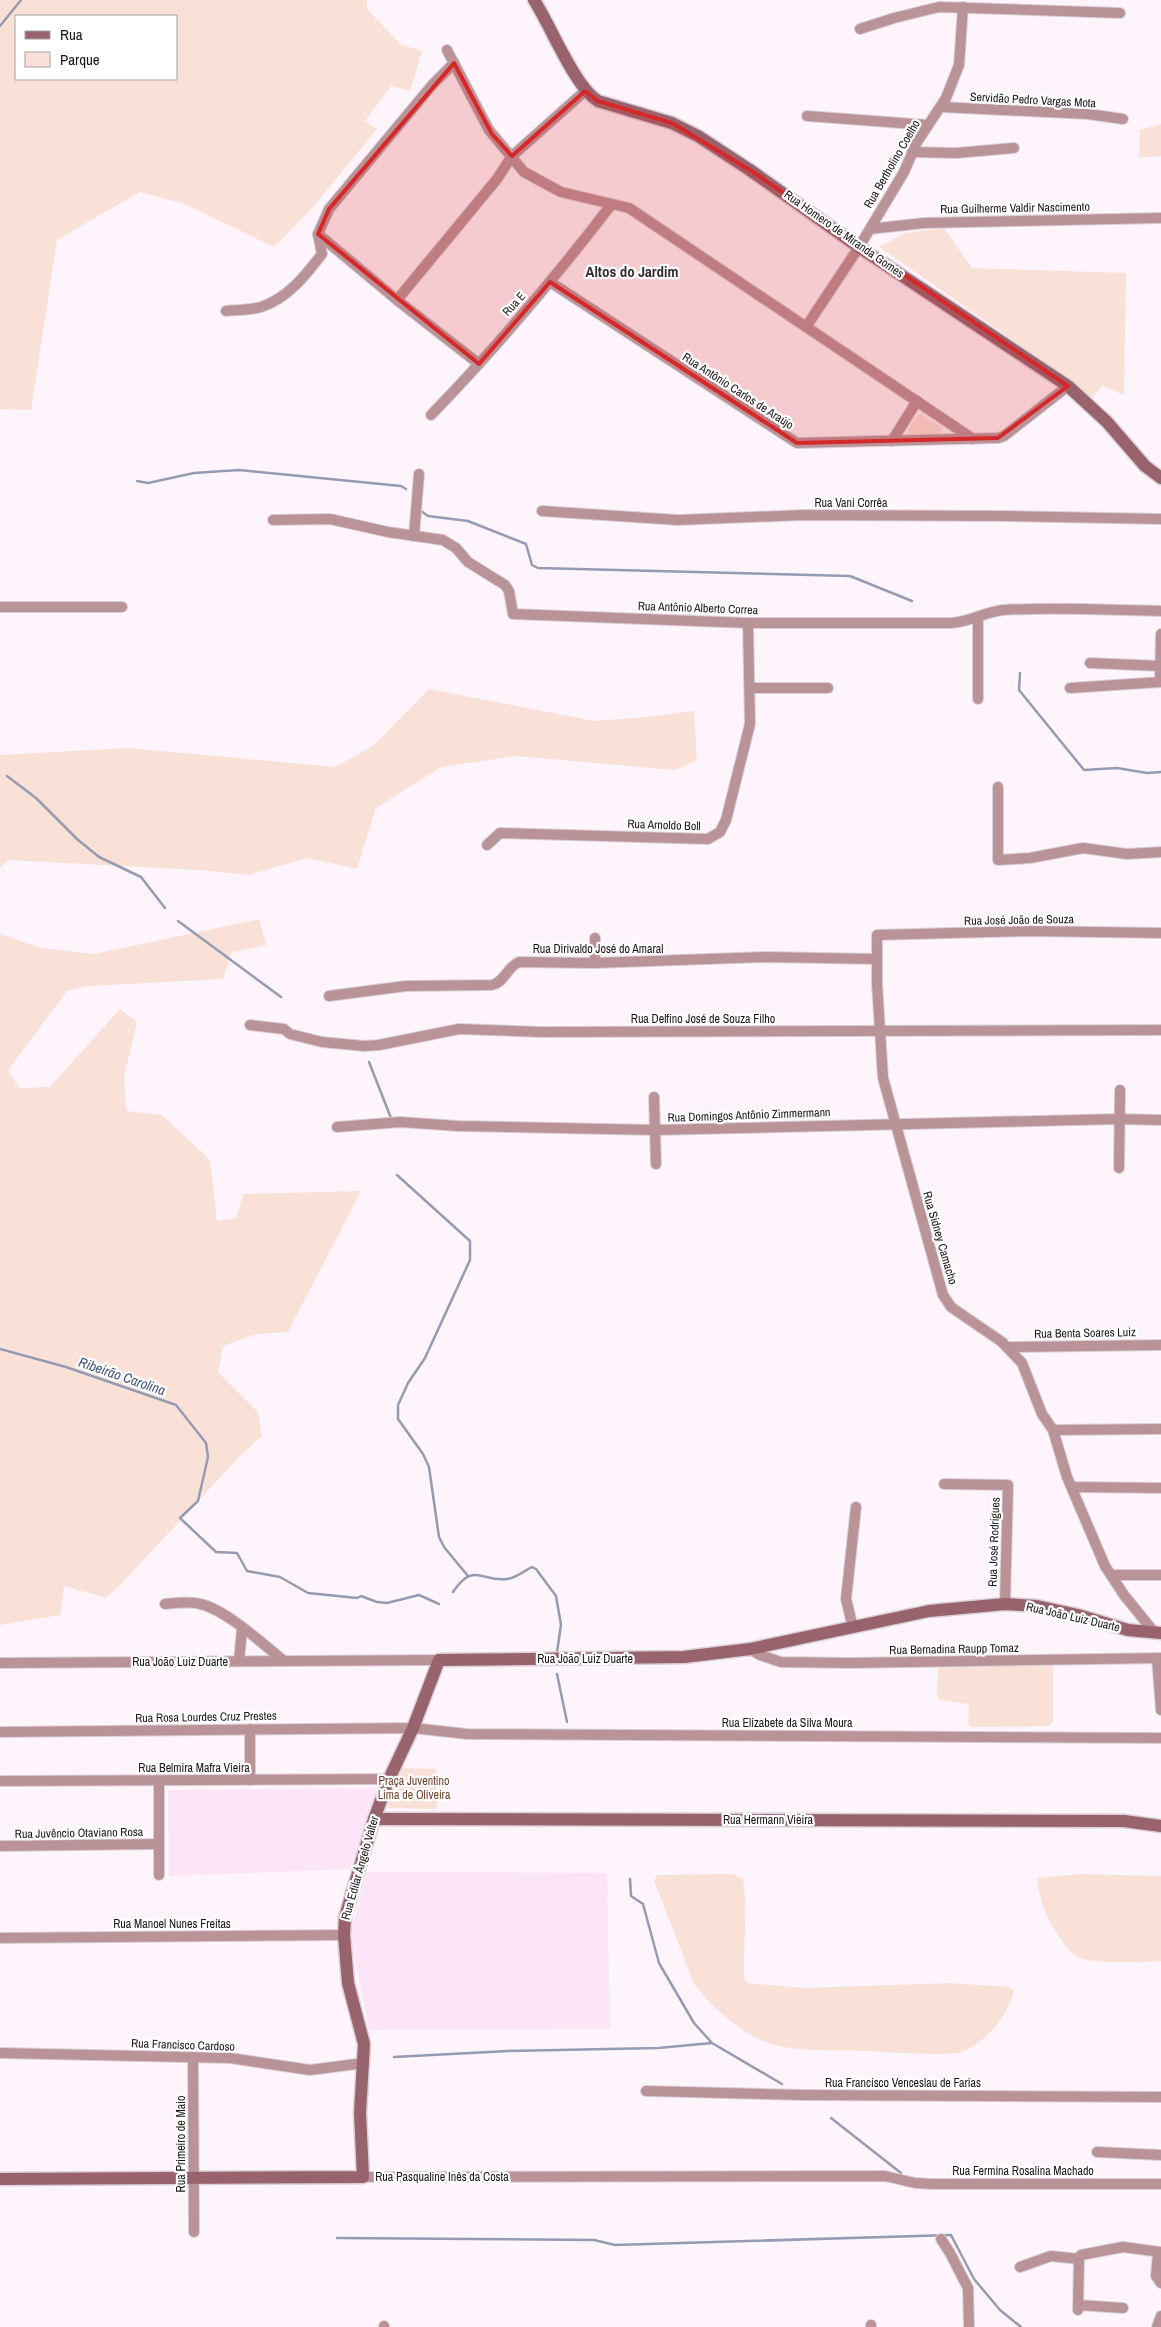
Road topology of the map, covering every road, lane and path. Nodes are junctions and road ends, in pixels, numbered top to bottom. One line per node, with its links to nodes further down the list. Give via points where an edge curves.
1 (534, 0): 7 (main road)
2 (963, 7): 3 (street); 4 (street, via 928,9); 8 (street, Rua Bertholino Coelho, via 959,65)
3 (1120, 13)
4 (860, 29)
5 (447, 50): 6 (street)
6 (454, 63): 14 (street, via 489,130); 18 (street, via 329,209)
7 (585, 90): 14 (street); 19 (main road, Rua Homero de Miranda Gomes, via 598,100 654,116 698,136)
8 (941, 107): 10 (street, Servidão Pedro Vargas Mota, via 1088,114); 11 (street, Rua Bertholino Coelho)
9 (807, 116): 11 (street)
10 (1123, 119)
11 (928, 125): 13 (street, Rua Bertholino Coelho)
12 (1014, 148): 13 (street, via 956,153)
13 (912, 152): 17 (street, Rua Bertholino Coelho, via 904,172)
14 (512, 156): 15 (street, via 524,172 545,185); 21 (street, via 497,179)
15 (611, 205): 20 (street, Rua E); 23 (street, via 629,208 642,216)
16 (1161, 218): 17 (street, Rua Guilherme Valdir Nascimento, via 924,222)
17 (870, 229): 19 (street, Rua Bertholino Coelho)
18 (318, 234): 21 (street); 22 (street, via 322,254 300,282 284,295 260,307)
19 (859, 246): 23 (street, Rua Bertholino Coelho); 25 (main road, Rua Homero de Miranda Gomes)
20 (550, 282): 24 (street, Rua E); 29 (street, Rua Antônio Carlos de Araújo, via 797,443)
21 (396, 300): 24 (street, via 408,306)
22 (226, 311)
23 (806, 327): 26 (street)
24 (478, 364): 27 (street, Rua E)
25 (1068, 386): 28 (street, Rua Antônio Carlos de Araújo, via 1004,436); 31 (main road, Rua Homero de Miranda Gomes, via 1107,422 1145,466)
26 (917, 401): 28 (street); 29 (street)
27 (431, 415)
28 (973, 439): 29 (street, Rua Antônio Carlos de Araújo)
29 (892, 441)
30 (418, 474): 35 (street)
31 (1161, 478)
32 (542, 511): 33 (street, Rua Vani Corrêa, via 678,520 803,515)
33 (1161, 519)
34 (273, 520): 35 (street, Rua Antônio Alberto Correa, via 330,519)
35 (414, 536): 40 (street, Rua Antônio Alberto Correa, via 450,543 468,562 497,579 509,591 513,614)
36 (0, 606): 37 (street)
37 (122, 607)
38 (1161, 611): 39 (street, Rua Antônio Alberto Correa, via 1025,609 995,612)
39 (978, 618): 40 (street, Rua Antônio Alberto Correa, via 951,623); 48 (street)
40 (748, 623): 45 (street, Rua Arnoldo Boll)
41 (1161, 634): 43 (street)
42 (1090, 662): 43 (street)
43 (1160, 666): 44 (street)
44 (1160, 682): 47 (street)
45 (750, 688): 46 (street); 50 (street, Rua Arnoldo Boll, via 750,724 742,760 726,820 714,836 708,839 500,833)
46 (828, 688)
47 (1070, 688)
48 (978, 698)
49 (998, 787): 51 (street, via 998,860 1083,848 1127,854)
50 (486, 845)
51 (1161, 852)
52 (1161, 933): 53 (street, Rua José João de Souza, via 1029,931)
53 (878, 935): 55 (street, Rua Sidney Camacho)
54 (594, 938): 56 (street)
55 (877, 959): 56 (street, Rua Dirivaldo José do Amaral, via 766,957); 60 (street, Rua Sidney Camacho)
56 (595, 963): 57 (street, Rua Dirivaldo José do Amaral, via 519,962 500,982 492,985 406,986)
57 (329, 996)
58 (250, 1025): 60 (street, Rua Delfino José de Souza Filho, via 284,1029 290,1034 322,1042 364,1046 459,1029)
59 (1161, 1030): 60 (street, Rua Delfino José de Souza Filho)
60 (879, 1032): 65 (street, Rua Sidney Camacho, via 884,1086)
61 (1120, 1090): 63 (street)
62 (654, 1097): 67 (street)
63 (1118, 1119): 64 (street, Rua Domingos Antônio Zimmermann); 65 (street, Rua Domingos Antônio Zimmermann); 69 (street)
64 (1161, 1120)
65 (896, 1124): 67 (street, Rua Domingos Antônio Zimmermann); 71 (street, Rua Sidney Camacho, via 943,1295 958,1313)
66 (337, 1127): 67 (street, Rua Domingos Antônio Zimmermann, via 400,1122)
67 (655, 1130): 68 (street)
68 (656, 1164)
69 (1119, 1168)
70 (1161, 1345): 71 (street, Rua Benta Soares Luiz)
71 (1009, 1347): 73 (street, Rua Sidney Camacho, via 1022,1363 1042,1414)
72 (1161, 1429): 73 (street)
73 (1053, 1430): 75 (street, Rua Sidney Camacho)
74 (944, 1484): 81 (street, Rua José Rodrigues, via 1008,1485)
75 (1073, 1487): 76 (street); 78 (street, Rua Sidney Camacho)
76 (1161, 1488)
77 (856, 1507): 83 (street, via 846,1600)
78 (1111, 1575): 79 (street); 84 (street, Rua Sidney Camacho, via 1128,1602)
79 (1161, 1575)
80 (165, 1604): 82 (street, via 207,1605)
81 (1005, 1604): 83 (main road, Rua João Luiz Duarte, via 938,1610); 84 (main road, Rua João Luiz Duarte, via 1036,1606 1128,1630)
82 (242, 1628): 88 (street); 89 (street)
83 (853, 1628): 85 (main road, Rua João Luiz Duarte)
84 (1158, 1633)
85 (750, 1649): 86 (street, Rua Bernadina Raupp Tomaz, via 781,1662); 87 (main road, Rua João Luiz Duarte, via 650,1659)
86 (1159, 1658): 91 (street)
87 (439, 1660): 89 (street, Rua João Luiz Duarte); 92 (main road, Rua Edilar Ângelo Valter)
88 (239, 1661): 89 (street, Rua João Luiz Duarte); 90 (street, Rua João Luiz Duarte)
89 (284, 1661)
90 (0, 1663)
91 (1161, 1710)
92 (413, 1728): 93 (street, Rua Rosa Lourdes Cruz Prestes); 95 (street, Rua Elizabete da Silva Moura, via 468,1734); 96 (main road, Rua Edilar Ângelo Valter)
93 (250, 1730): 94 (street, Rua Rosa Lourdes Cruz Prestes); 97 (street)
94 (0, 1732)
95 (1161, 1738)
96 (388, 1779): 97 (street, Rua Belmira Mafra Vieira); 100 (main road, Rua Edilar Ângelo Valter)
97 (250, 1780): 99 (street, Rua Belmira Mafra Vieira)
98 (0, 1781): 99 (street, Rua Belmira Mafra Vieira)
99 (159, 1781): 102 (street)
100 (374, 1819): 101 (main road, Rua Hermann Vieira, via 1124,1821); 105 (main road, Rua Edilar Ângelo Valter, via 347,1908)
101 (1161, 1826)
102 (159, 1844): 103 (street, Rua Juvêncio Otaviano Rosa); 104 (street)
103 (0, 1846)
104 (159, 1875)
105 (344, 1935): 106 (street, Rua Manoel Nunes Freitas); 109 (main road, Rua Edilar Ângelo Valter, via 348,1982 364,2044)
106 (0, 1938)
107 (0, 2053): 108 (street, Rua Francisco Cardoso)
108 (193, 2057): 109 (street, Rua Francisco Cardoso, via 238,2059 310,2070); 116 (street, Rua Primeiro de Maio)
109 (364, 2063): 115 (main road, Rua Edilar Ângelo Valter, via 360,2113)
110 (646, 2091): 111 (street, Rua Francisco Venceslau de Farias)
111 (1161, 2098)
112 (1097, 2152): 113 (street)
113 (1161, 2155)
114 (885, 2176): 115 (street, Rua Pasqualine Inês da Costa); 118 (street, Rua Fermina Rosalina Machado, via 932,2184)
115 (363, 2177): 116 (main road, Rua Pasqualine Inês da Costa)
116 (194, 2178): 117 (main road, Rua Pasqualine Inês da Costa); 119 (street, Rua Primeiro de Maio)
117 (0, 2179)
118 (1161, 2184)
119 (194, 2232)
120 (941, 2240): 127 (street, via 968,2288)
121 (1160, 2252): 122 (street, via 1123,2247 1085,2253); 124 (street, via 1156,2276)
122 (1078, 2258): 123 (street, via 1051,2256); 125 (street, via 1078,2308)
123 (1020, 2267)
124 (1161, 2283)
125 (1123, 2308)
126 (1161, 2316): 128 (street)
127 (969, 2327)
128 (1157, 2327)

